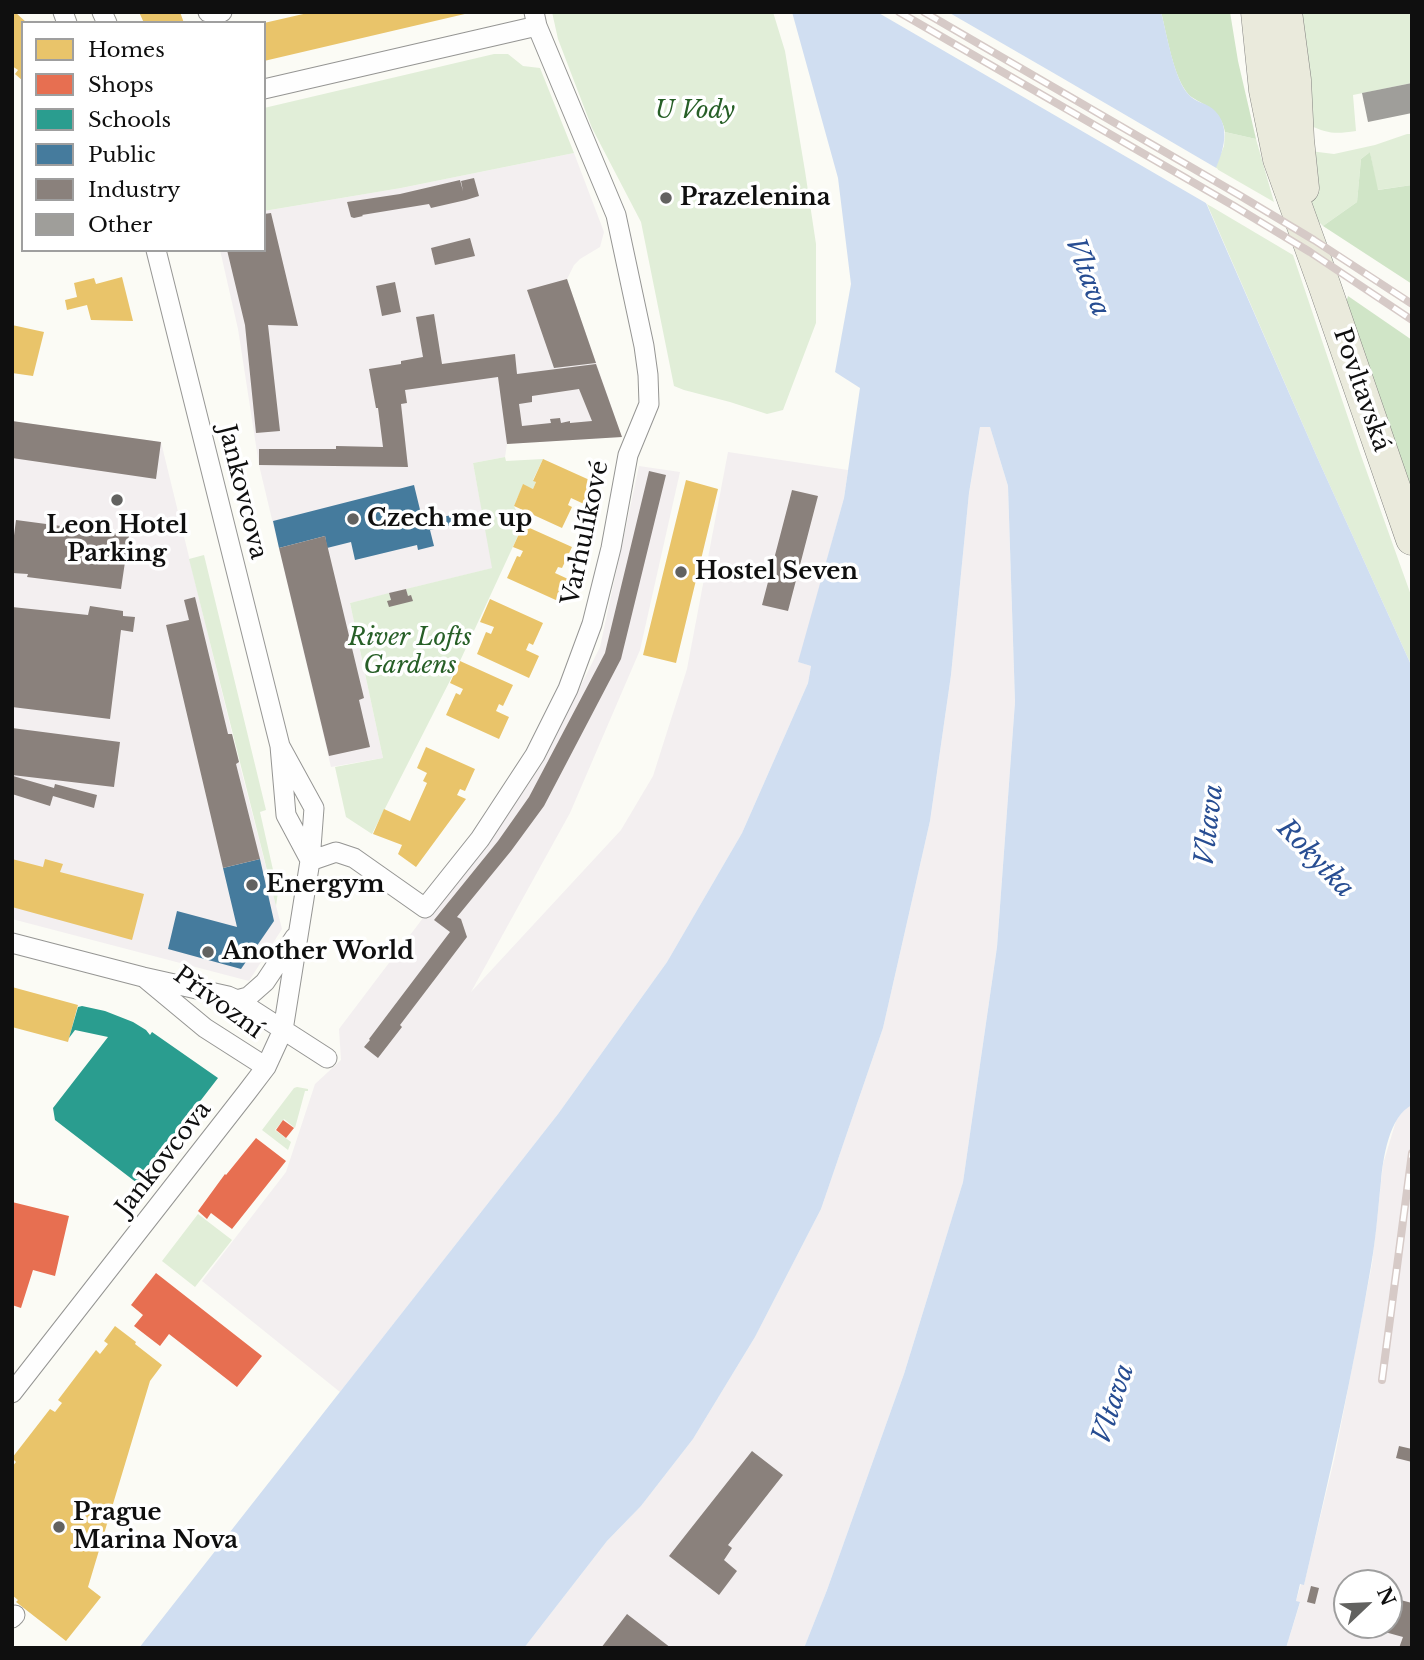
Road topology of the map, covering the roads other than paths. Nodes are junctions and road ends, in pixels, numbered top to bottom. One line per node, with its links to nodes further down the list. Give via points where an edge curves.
1 (208, 12): 2 (street)
2 (222, 12)
3 (1257, 12): 7 (main road, Povltavská, via 1265,90 1279,159)
4 (1286, 12): 7 (main road, Povltavská)
5 (536, 19): 6 (street); 11 (street, Varhulíkové, via 616,215 648,375 649,404 628,455 592,624 568,689 535,755 480,839 425,908 354,858 336,852)
6 (266, 88)
7 (1308, 242): 9 (main road, Povltavská)
8 (156, 252): 10 (street, Jankovcova)
9 (1412, 538)
10 (280, 746): 11 (street, Jankovcova, via 286,815); 11 (street, Jankovcova, via 314,808)
11 (310, 861): 12 (street, Jankovcova)
12 (299, 930): 15 (street, Jankovcova, via 265,982); 16 (street, Jankovcova)
13 (12, 943): 14 (street, Přívozní)
14 (143, 976): 15 (street, Přívozní); 18 (street, Přívozní, via 205,1028)
15 (237, 1000): 16 (street, Přívozní)
16 (283, 1030): 17 (street); 18 (street, Jankovcova)
17 (327, 1058)
18 (266, 1067): 19 (street, Jankovcova)
19 (12, 1393)

